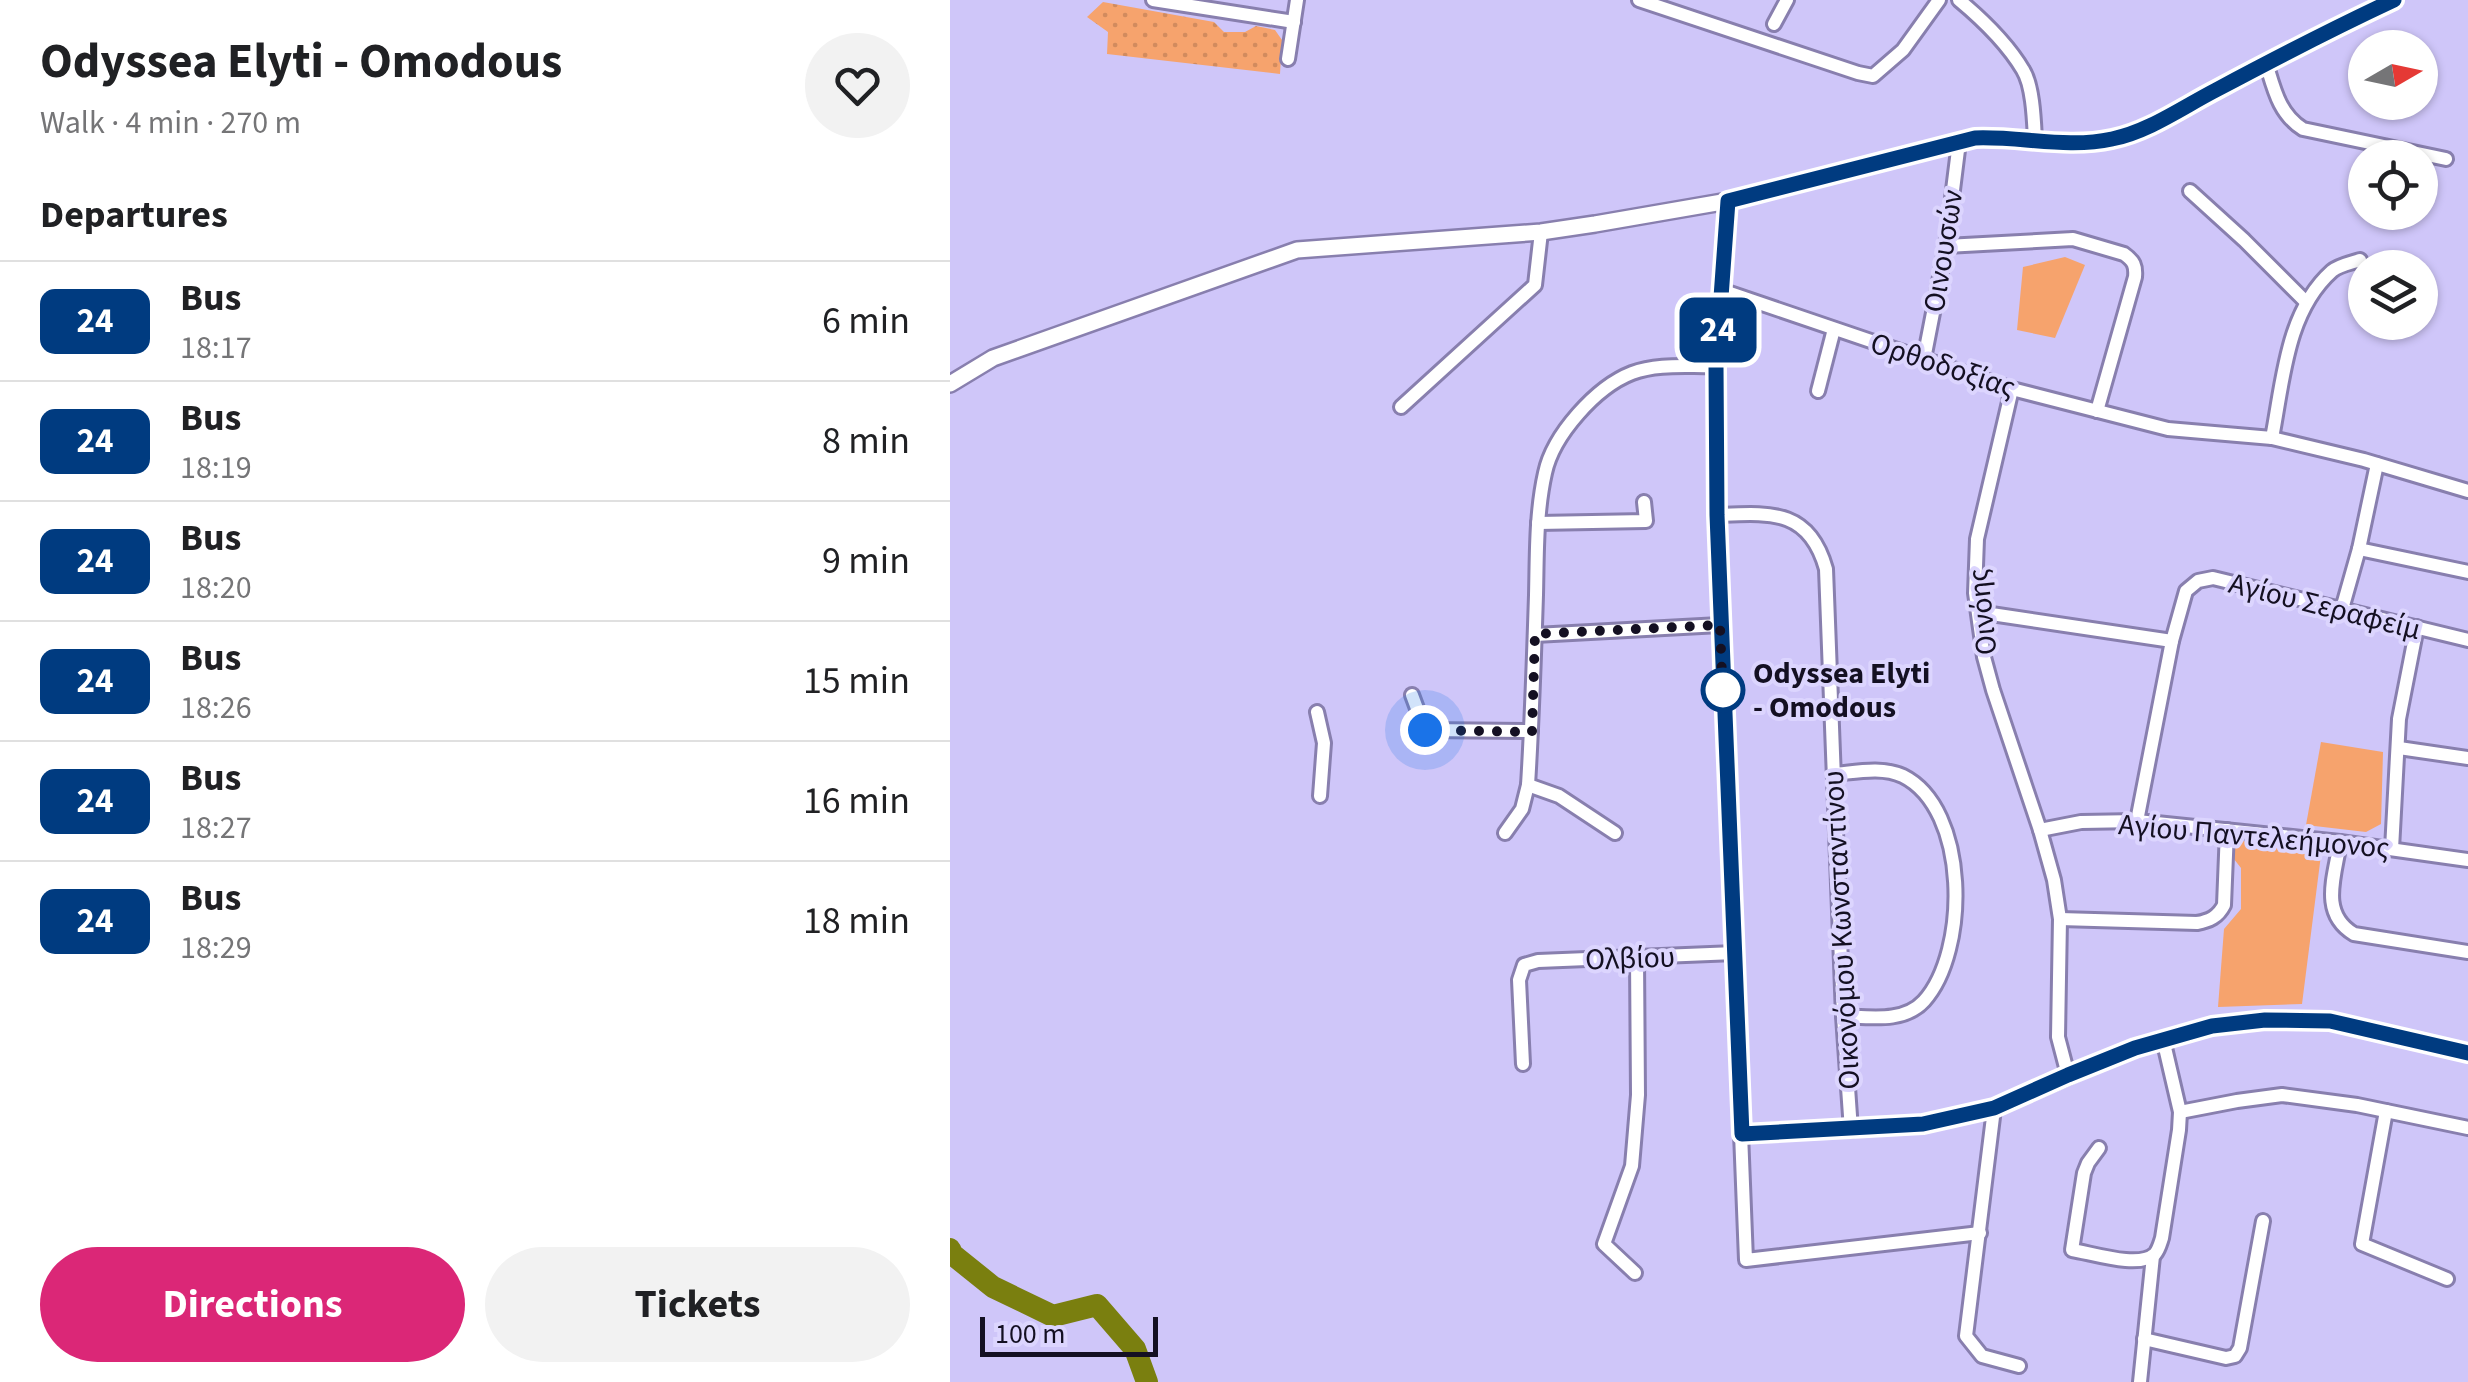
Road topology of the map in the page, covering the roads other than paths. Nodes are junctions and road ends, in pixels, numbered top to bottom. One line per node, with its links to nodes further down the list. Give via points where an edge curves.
1 (1153, 0): 8 (street)
2 (1298, 0): 8 (street)
3 (1639, 0): 5 (street, via 1873,76 1903,50)
4 (1787, 0): 9 (street)
5 (1939, 0)
6 (1959, 0): 12 (street, via 2025,72)
7 (2385, 2): 11 (street)
8 (1294, 22): 10 (street)
9 (1774, 24)
10 (1288, 59)
11 (2266, 63): 12 (street, via 2116,138 2087,144); 14 (street, via 2282,109 2303,129)
12 (2035, 140): 13 (street)
13 (1959, 142): 16 (street); 18 (street, Οινουσών)
14 (2446, 159)
15 (2190, 191): 21 (street)
16 (1728, 201): 17 (street); 20 (street)
17 (1540, 232): 25 (street, via 1296,250 993,358); 28 (street, via 1535,285)
18 (1946, 246): 23 (street, Οινουσών); 29 (street, via 2073,239 2131,259 2135,277)
19 (2348, 264): 21 (street, via 2334,268)
20 (1722, 290): 22 (street, Ορθοδοξίας); 24 (street)
21 (2306, 302): 30 (street)
22 (1834, 329): 23 (street, Ορθοδοξίας); 27 (street)
23 (1924, 359): 26 (street, Ορθοδοξίας)
24 (1716, 366): 34 (street); 35 (street, via 1632,373 1587,404 1545,470)
25 (950, 384)
26 (2012, 390): 29 (street, Ορθοδοξίας); 39 (street, Οινόης, via 1976,539)
27 (1818, 391)
28 (1400, 407)
29 (2098, 411): 30 (street, Ορθοδοξίας, via 2168,429)
30 (2272, 438): 31 (street, Ορθοδοξίας)
31 (2377, 464): 32 (street, Ορθοδοξίας); 36 (street)
32 (2468, 490)
33 (1644, 502): 35 (street, via 1646,520)
34 (1717, 515): 40 (street); 50 (street, Οικονόμου Κωνσταντίνου, via 1783,516 1817,544 1826,568)
35 (1538, 523): 42 (street)
36 (2359, 550): 37 (street); 38 (street)
37 (2468, 572)
38 (2342, 609): 41 (street, Αγίου Σεραφείμ); 44 (street, Αγίου Σεραφείμ, via 2198,580 2186,590)
39 (1978, 612): 44 (street); 55 (street, Οινόης, via 1993,690)
40 (1720, 625): 42 (street); 65 (street)
41 (2417, 627): 43 (street, Αγίου Σεραφείμ); 48 (street)
42 (1535, 634): 47 (street)
43 (2468, 640)
44 (2172, 641): 54 (street)
45 (1412, 695): 47 (street, via 1425,730)
46 (1317, 712): 52 (street, via 1324,743)
47 (1532, 732): 51 (street)
48 (2399, 748): 49 (street); 61 (street)
49 (2468, 758)
50 (1834, 774): 67 (street, Οικονόμου Κωνσταντίνου); 67 (street, via 1884,770 1905,777 1928,798 1956,868 1945,965 1923,1002 1897,1016)
51 (1528, 785): 53 (street); 57 (street)
52 (1320, 796)
53 (1595, 820): 58 (street); 59 (street)
54 (2137, 821): 55 (street, Αγίου Παντελεήμονος); 56 (street, Αγίου Παντελεήμονος)
55 (2040, 830): 63 (street, Οινόης)
56 (2227, 830): 60 (street, Αγίου Παντελεήμονος); 63 (street, via 2224,906 2207,921)
57 (1505, 833)
58 (1615, 833)
59 (1584, 834)
60 (2340, 842): 61 (street, Αγίου Παντελεήμονος); 64 (street, via 2332,908 2344,928)
61 (2392, 849): 62 (street, Αγίου Παντελεήμονος)
62 (2468, 860)
63 (2060, 919): 71 (street, Οινόης, via 2058,1037)
64 (2468, 952)
65 (1735, 953): 66 (street, Ολβίου); 77 (street)
66 (1637, 958): 70 (street, Ολβίου, via 1524,965); 82 (street, via 1632,1166 1604,1244)
67 (1843, 1016): 76 (street, Οικονόμου Κωνσταντίνου)
68 (2162, 1040): 69 (street, via 2212,1026 2301,1019); 71 (street); 74 (street)
69 (2468, 1053)
70 (1524, 1064)
71 (2068, 1075): 72 (street)
72 (1994, 1108): 76 (street, via 1923,1124); 80 (street)
73 (2386, 1111): 74 (street, via 2282,1095); 75 (street); 83 (street, via 2362,1244)
74 (2180, 1112): 81 (street, via 2162,1238)
75 (2468, 1128)
76 (1851, 1130): 77 (street)
77 (1742, 1134): 80 (street, via 1746,1260)
78 (2099, 1148): 81 (street, via 2084,1173 2072,1250 2130,1261)
79 (2263, 1221): 84 (street, via 2235,1356)
80 (1980, 1233): 85 (street, via 1966,1336 1982,1356)
81 (2153, 1256): 84 (street)
82 (1636, 1273)
83 (2448, 1279)
84 (2144, 1339): 86 (street)
85 (2019, 1366)
86 (2140, 1382)

